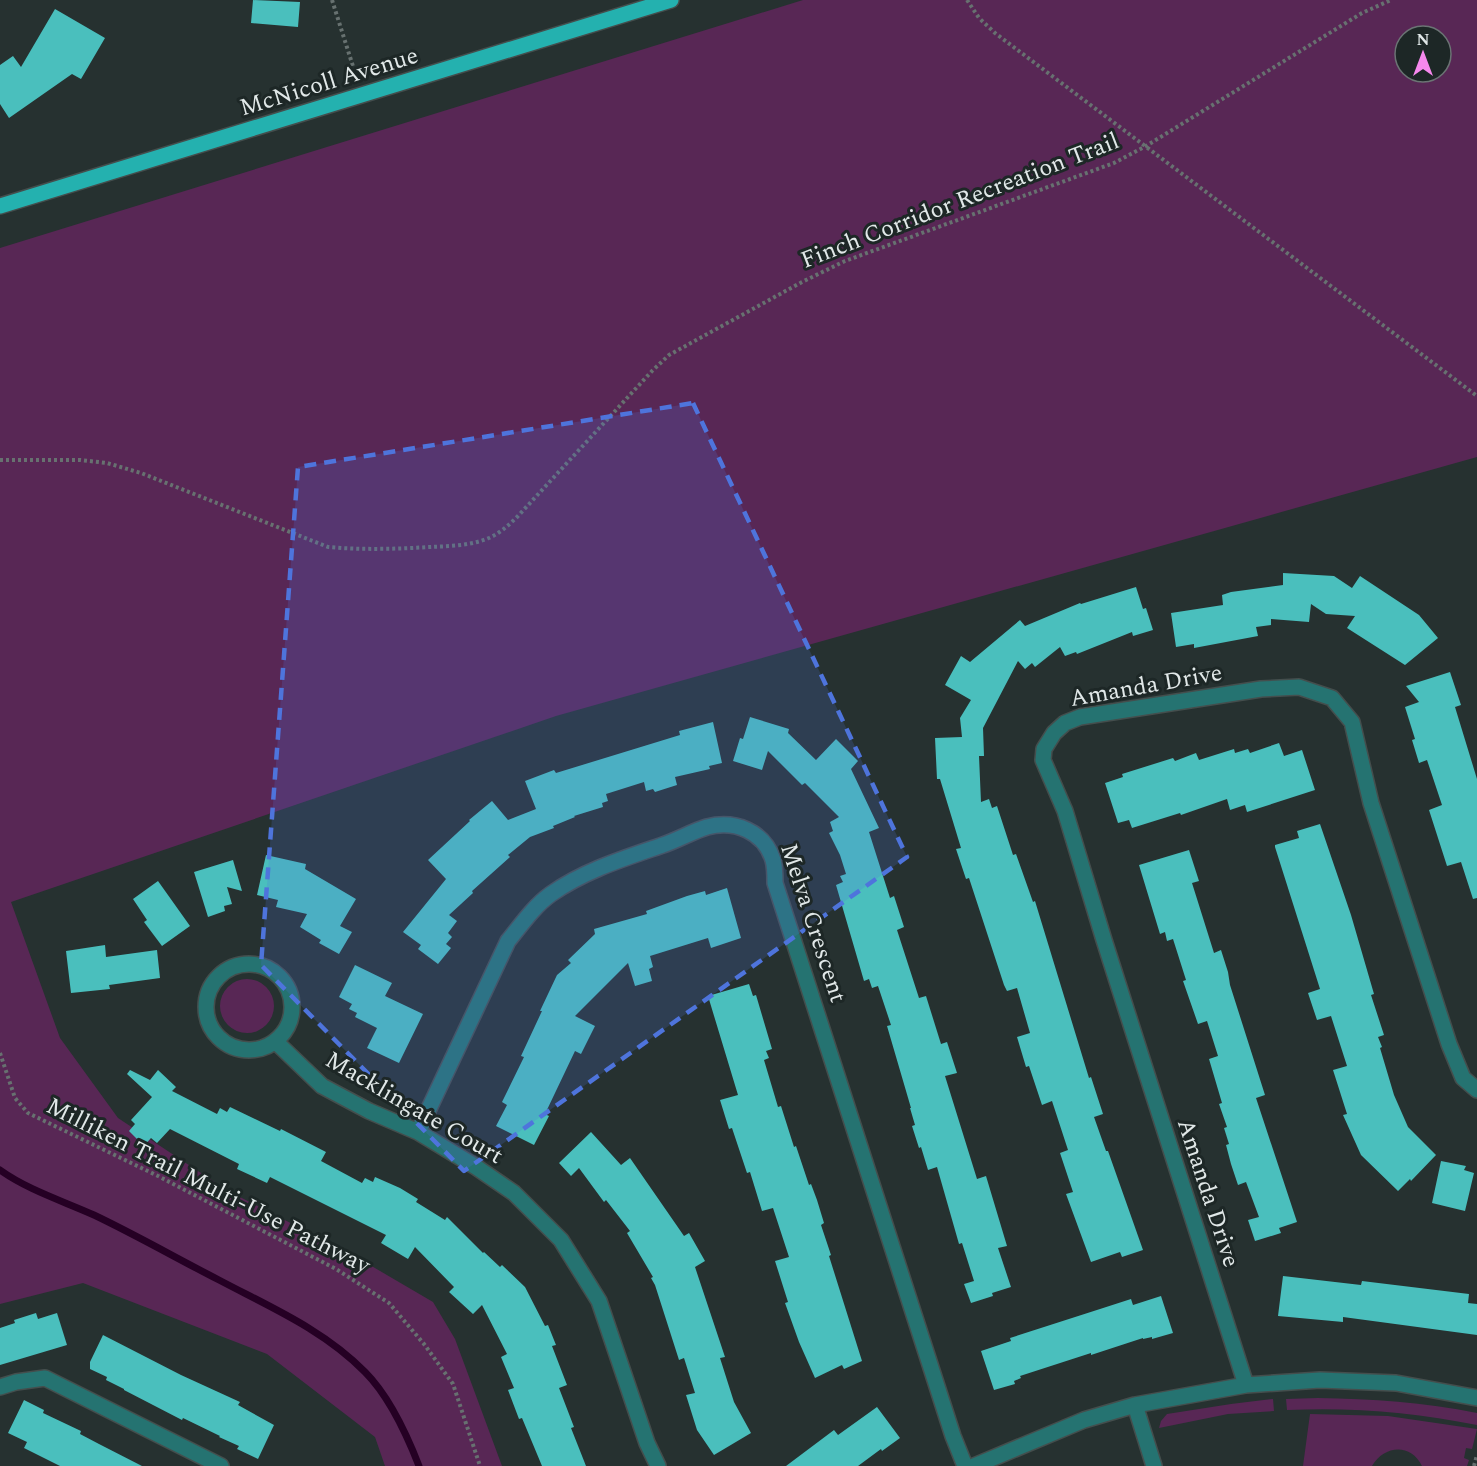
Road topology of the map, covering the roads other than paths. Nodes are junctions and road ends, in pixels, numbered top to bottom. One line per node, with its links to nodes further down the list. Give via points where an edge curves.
1 (671, 0): 2 (main road, McNicoll Avenue)
2 (0, 206)
3 (275, 1041): 3 (street, via 291,1018 289,989 281,977 255,964 234,966 216,978 205,1004 212,1031 234,1048 262,1048); 5 (street, Macklingate Court, via 322,1086)
4 (1477, 1090): 6 (street, Amanda Drive, via 1463,1078 1449,1044 1371,804 1352,722 1332,698 1299,687 1261,689 1080,717 1054,733 1043,759 1065,811)
5 (418, 1132): 11 (street, Macklingate Court, via 514,1193 561,1240 599,1301); 12 (street, Melva Crescent, via 508,942 550,895 611,862 680,840 704,828 724,824 759,836 774,862 775,883)
6 (1246, 1385): 8 (street, via 1320,1380 1396,1383); 9 (street)
7 (0, 1387): 10 (street, via 45,1378)
8 (1477, 1398)
9 (1135, 1405): 13 (street, via 1084,1420); 14 (street)
10 (221, 1466)
11 (658, 1466)
12 (965, 1466)
13 (974, 1466)
14 (1154, 1466)

